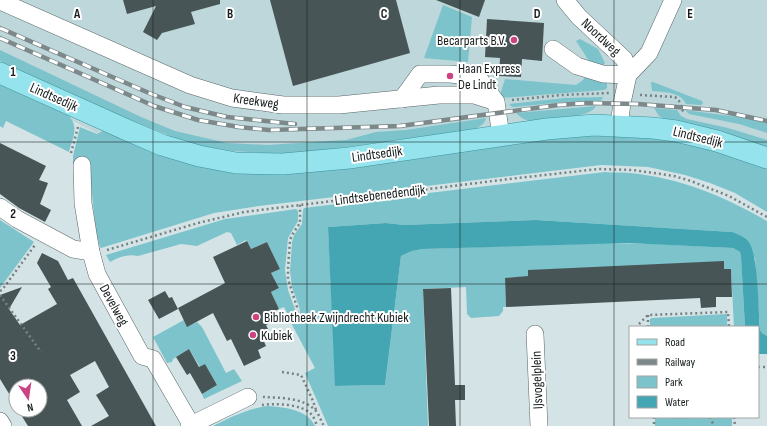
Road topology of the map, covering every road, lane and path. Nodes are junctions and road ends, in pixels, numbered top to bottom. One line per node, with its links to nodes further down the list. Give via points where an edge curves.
1 (0, 0): 7 (street, Kreekweg, via 190,85 232,98 283,105 339,105)
2 (565, 0): 6 (street, Noordweg, via 624,60)
3 (673, 0): 6 (street, via 650,53)
4 (554, 49): 6 (street, via 577,66 602,74)
5 (0, 72): 10 (main road, Lindtsedijk, via 162,145 236,163 269,164 349,158)
6 (628, 75): 9 (street)
7 (402, 99): 8 (street, Kreekweg, via 474,95); 8 (street, via 420,74 450,74 478,77)
8 (496, 102): 10 (street)
9 (619, 125): 10 (main road, Lindtsedijk, via 570,126); 11 (main road, Lindtsedijk, via 683,133 717,141)
10 (501, 136)
11 (767, 158)
12 (82, 165): 17 (street, Develweg, via 83,203)
13 (300, 204): 15 (path, Lindtsebenedendijk, via 612,169 654,172 691,180 729,196); 17 (path, Lindtsebenedendijk, via 225,216 98,253); 21 (path, via 300,224 290,240 288,269 288,279 297,313)
14 (0, 207): 16 (street)
15 (767, 217)
16 (43, 233): 17 (street, via 73,249); 18 (path)
17 (91, 252): 32 (street, Develweg, via 97,274 142,356 153,359)
18 (0, 291)
19 (0, 295): 26 (path)
20 (648, 315): 22 (path); 23 (path); 24 (path, via 728,312)
21 (285, 320)
22 (639, 324)
23 (648, 326)
24 (730, 326)
25 (535, 334): 35 (street, IJsvogelplein)
26 (41, 352)
27 (282, 372): 29 (path, via 301,375)
28 (254, 401): 29 (path, via 283,398 310,405); 32 (street); 33 (path, via 299,408 311,414)
29 (316, 410): 34 (path)
30 (0, 421): 31 (street)
31 (3, 426)
32 (191, 426)
33 (317, 426)
34 (324, 426)
35 (539, 426)

